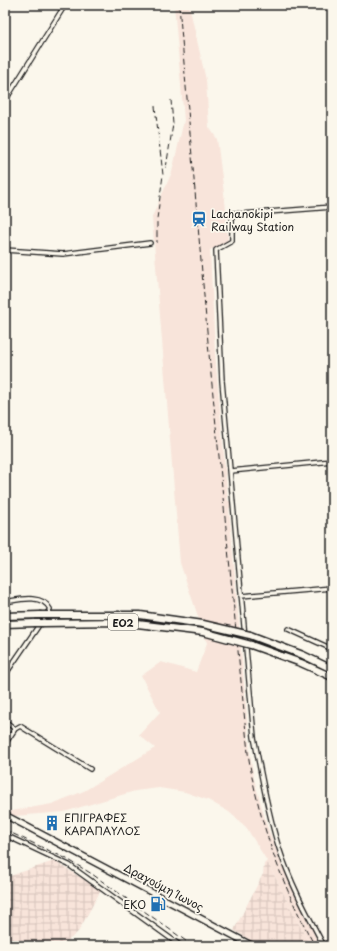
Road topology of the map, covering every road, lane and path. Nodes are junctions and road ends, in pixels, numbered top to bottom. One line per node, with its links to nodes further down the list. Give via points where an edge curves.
1 (64, 5): 2 (street)
2 (5, 101)
3 (332, 207): 7 (street, via 232,213 232,241 216,250 222,381)
4 (150, 243): 5 (street, via 63,254)
5 (5, 250)
6 (332, 461): 7 (street)
7 (231, 471): 9 (street)
8 (332, 588): 9 (street)
9 (241, 596): 26 (street, via 254,737 278,846)
10 (5, 602): 16 (street, via 39,600 50,609)
11 (5, 616): 15 (main road, ΕΟ2, bridge, via 129,615 203,624 250,636 303,655)
12 (5, 624): 17 (main road, ΕΟ2, bridge, via 121,622 176,627 251,645)
13 (288, 628): 14 (street)
14 (332, 649)
15 (332, 669)
16 (5, 675)
17 (332, 677)
18 (5, 721): 19 (street)
19 (15, 728): 20 (street); 21 (street, via 22,726)
20 (5, 744)
21 (90, 769)
22 (5, 815): 25 (main road, Δραγούμη Ίωνος)
23 (5, 835): 24 (street, via 69,865)
24 (181, 946)
25 (253, 946)
26 (324, 946)

